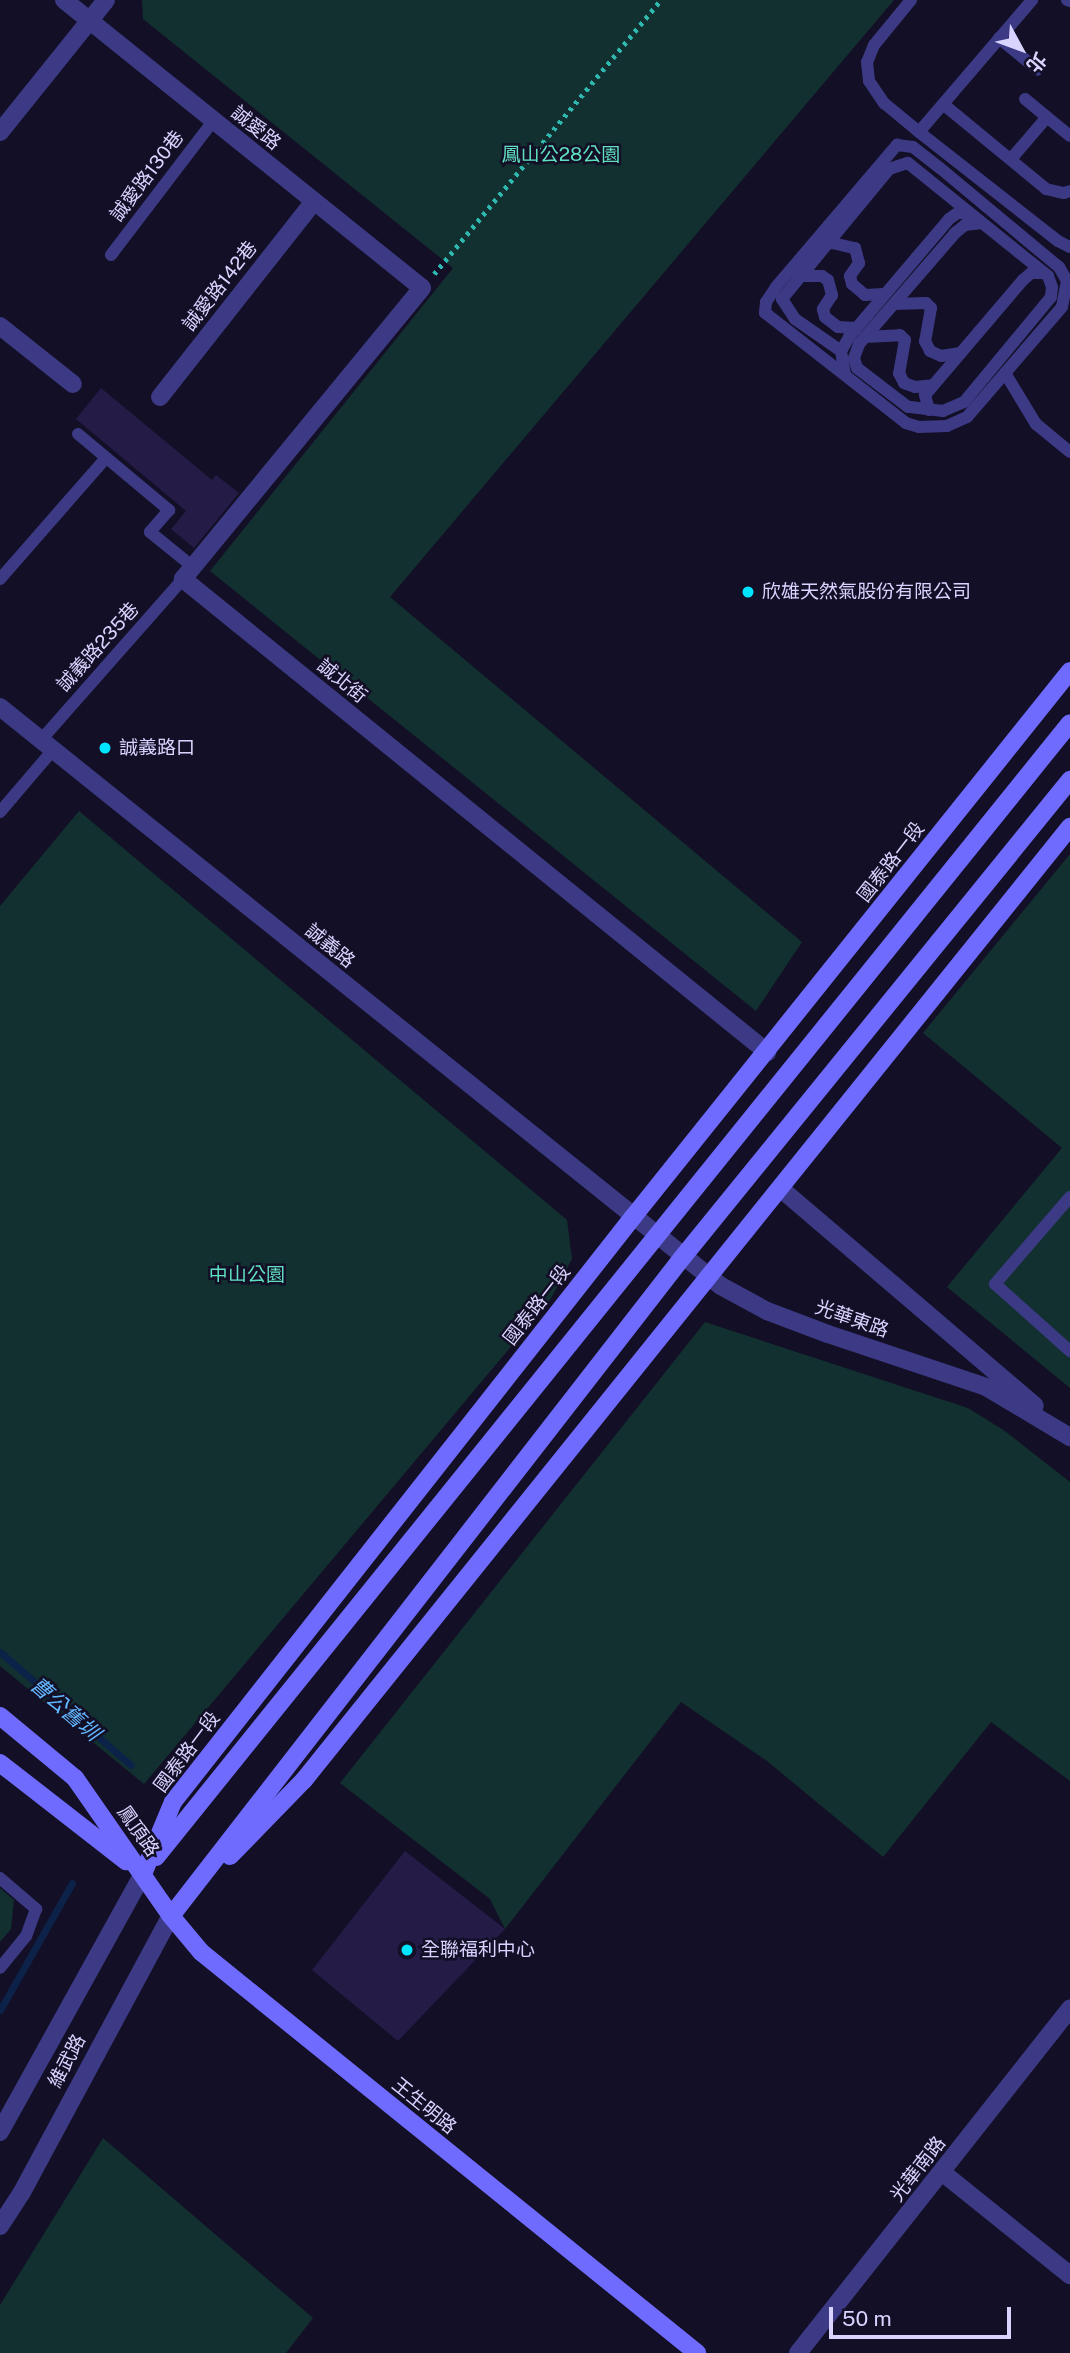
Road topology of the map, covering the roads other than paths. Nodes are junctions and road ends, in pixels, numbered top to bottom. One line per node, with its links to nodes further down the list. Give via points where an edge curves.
1 (64, 0): 5 (street, 誠愛路)
2 (106, 0): 5 (street)
3 (911, 0): 13 (lane, via 874,45 867,62 869,81 884,103)
4 (1032, 0): 6 (lane)
5 (90, 20): 11 (street, 誠愛路); 12 (street)
6 (999, 38): 7 (lane); 9 (lane)
7 (1038, 70)
8 (1025, 99): 10 (lane)
9 (943, 104): 13 (lane); 15 (lane)
10 (1047, 117): 14 (lane); 15 (lane)
11 (214, 120): 18 (street, 誠愛路); 24 (lane, 誠愛路130巷)
12 (0, 132)
13 (919, 132): 17 (lane)
14 (1070, 136)
15 (1011, 159): 16 (lane, via 1046,189)
16 (1070, 191)
17 (1003, 197): 19 (lane); 23 (lane)
18 (314, 201): 37 (street, 誠愛路142巷); 46 (street, 誠愛路, via 422,288)
19 (991, 212): 33 (lane, via 1059,267 1067,281 1062,307); 34 (lane, via 913,147 897,145 884,159 766,302 765,313)
20 (969, 213): 21 (lane); 22 (lane, via 908,163 901,163 889,169); 27 (lane, via 948,219)
21 (982, 223): 25 (lane); 28 (lane, via 965,225 955,233)
22 (828, 242): 26 (lane); 27 (lane, via 855,248 859,262 850,276 859,291)
23 (1070, 247)
24 (111, 255)
25 (1044, 273): 32 (lane, via 1031,273 1023,279); 40 (lane, via 1052,287 1051,297 964,402)
26 (798, 276): 30 (lane, via 828,280 832,295 823,309 825,317 838,327); 31 (lane, via 782,299 785,309)
27 (884, 294): 30 (lane)
28 (894, 304): 30 (lane); 32 (lane, via 926,303 931,308 925,341 930,351 941,356)
29 (0, 326): 35 (street)
30 (860, 333): 31 (lane); 36 (lane, via 900,335 905,340 899,373 904,383); 38 (lane, via 854,358 857,368)
31 (841, 351): 34 (lane)
32 (961, 353): 36 (lane)
33 (1005, 373): 41 (lane); 44 (lane, via 1037,425)
34 (845, 374): 42 (lane, via 906,423)
35 (73, 384)
36 (933, 386): 39 (lane, via 925,395)
37 (160, 397)
38 (908, 407): 39 (lane); 42 (lane)
39 (929, 410): 40 (lane)
40 (943, 411): 41 (lane)
41 (967, 417): 42 (lane)
42 (941, 427)
43 (78, 434): 45 (lane)
44 (1070, 452)
45 (106, 458): 46 (lane, via 169,510 150,533); 47 (lane)
46 (188, 573): 51 (lane, 誠義路235巷); 55 (street, 誠北街)
47 (0, 579)
48 (1070, 671): 55 (street, 國泰路一段)
49 (0, 707): 51 (street, 誠義路)
50 (1070, 723): 59 (street)
51 (47, 745): 53 (lane, 誠義路235巷); 58 (street, 誠義路)
52 (1070, 780): 60 (street)
53 (0, 812)
54 (1070, 827): 56 (street)
55 (767, 1052): 58 (street, 國泰路一段)
56 (780, 1188): 61 (street); 65 (street, 光華東路)
57 (1067, 1206): 62 (lane, via 995,1284)
58 (633, 1217): 59 (street, 光華東路); 68 (street, 國泰路一段, via 173,1802)
59 (656, 1236): 60 (street, 光華東路); 68 (street)
60 (682, 1258): 61 (street, 光華東路); 63 (street)
61 (708, 1277): 64 (street); 65 (street, 光華東路, via 767,1311 986,1387)
62 (1070, 1351)
63 (583, 1387): 64 (street); 70 (street)
64 (606, 1405): 70 (street, via 304,1780)
65 (1070, 1436)
66 (0, 1716): 68 (street, 鳳頂路, via 75,1778)
67 (0, 1763): 68 (street, 鳳頂路)
68 (143, 1874): 70 (street, 王生明路); 73 (street, 維武路)
69 (0, 1878): 71 (lane, via 36,1909 26,1936)
70 (171, 1916): 75 (street, 維武路); 77 (street, 王生明路, via 207,1958)
71 (0, 1968)
72 (1070, 2009): 74 (street, 光華南路)
73 (0, 2132)
74 (943, 2173): 76 (street); 78 (street, 光華南路)
75 (0, 2226)
76 (1070, 2275)
77 (697, 2353)
78 (798, 2353)

